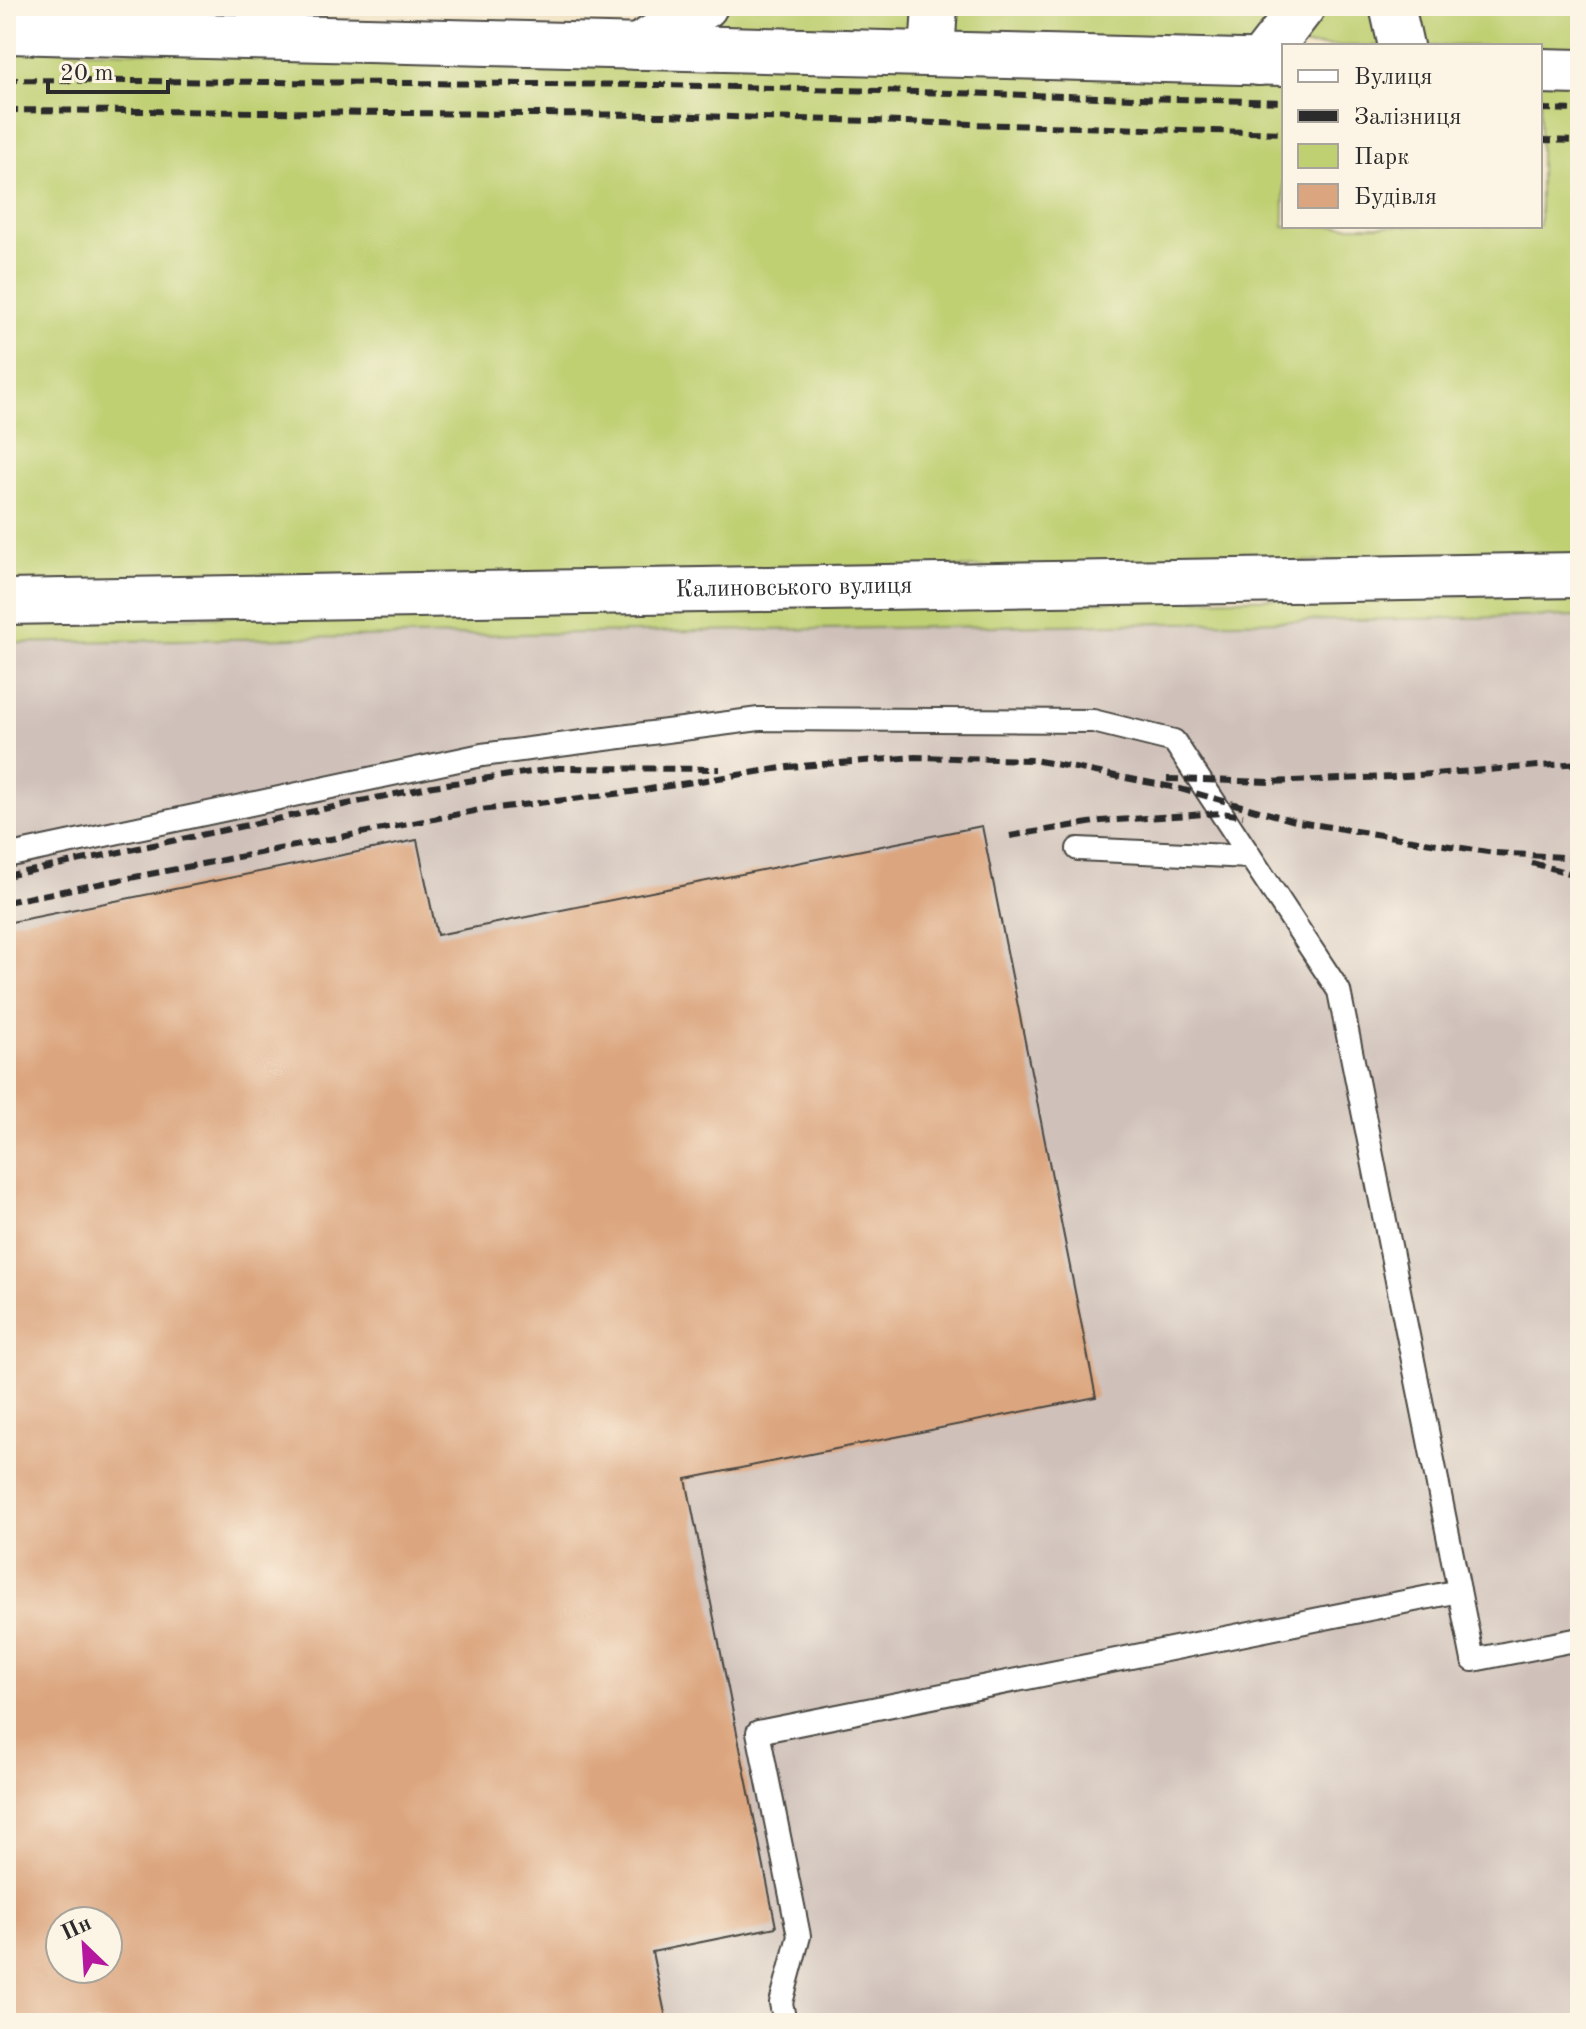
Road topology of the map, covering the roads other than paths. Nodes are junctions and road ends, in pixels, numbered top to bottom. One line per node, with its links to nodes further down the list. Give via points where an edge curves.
1 (705, 6): 9 (street)
2 (935, 6): 10 (street)
3 (1303, 6): 6 (street)
4 (1392, 6): 7 (street)
5 (6, 31): 9 (street)
6 (1282, 44)
7 (1401, 44)
8 (1282, 45): 11 (street)
9 (637, 47): 10 (street)
10 (932, 54): 11 (street)
11 (1272, 63)
12 (1542, 71): 13 (street)
13 (1580, 72)
14 (1580, 575): 15 (street, Калиновського вулиця)
15 (6, 602)
16 (1078, 849): 18 (lane)
17 (6, 856): 18 (lane, via 482,755 775,719 1093,721 1174,741)
18 (1250, 857): 19 (lane, via 1339,991)
19 (1459, 1591): 20 (lane, via 1473,1660); 21 (lane, via 758,1732 799,1936 781,2003)
20 (1580, 1639)
21 (785, 2023)

